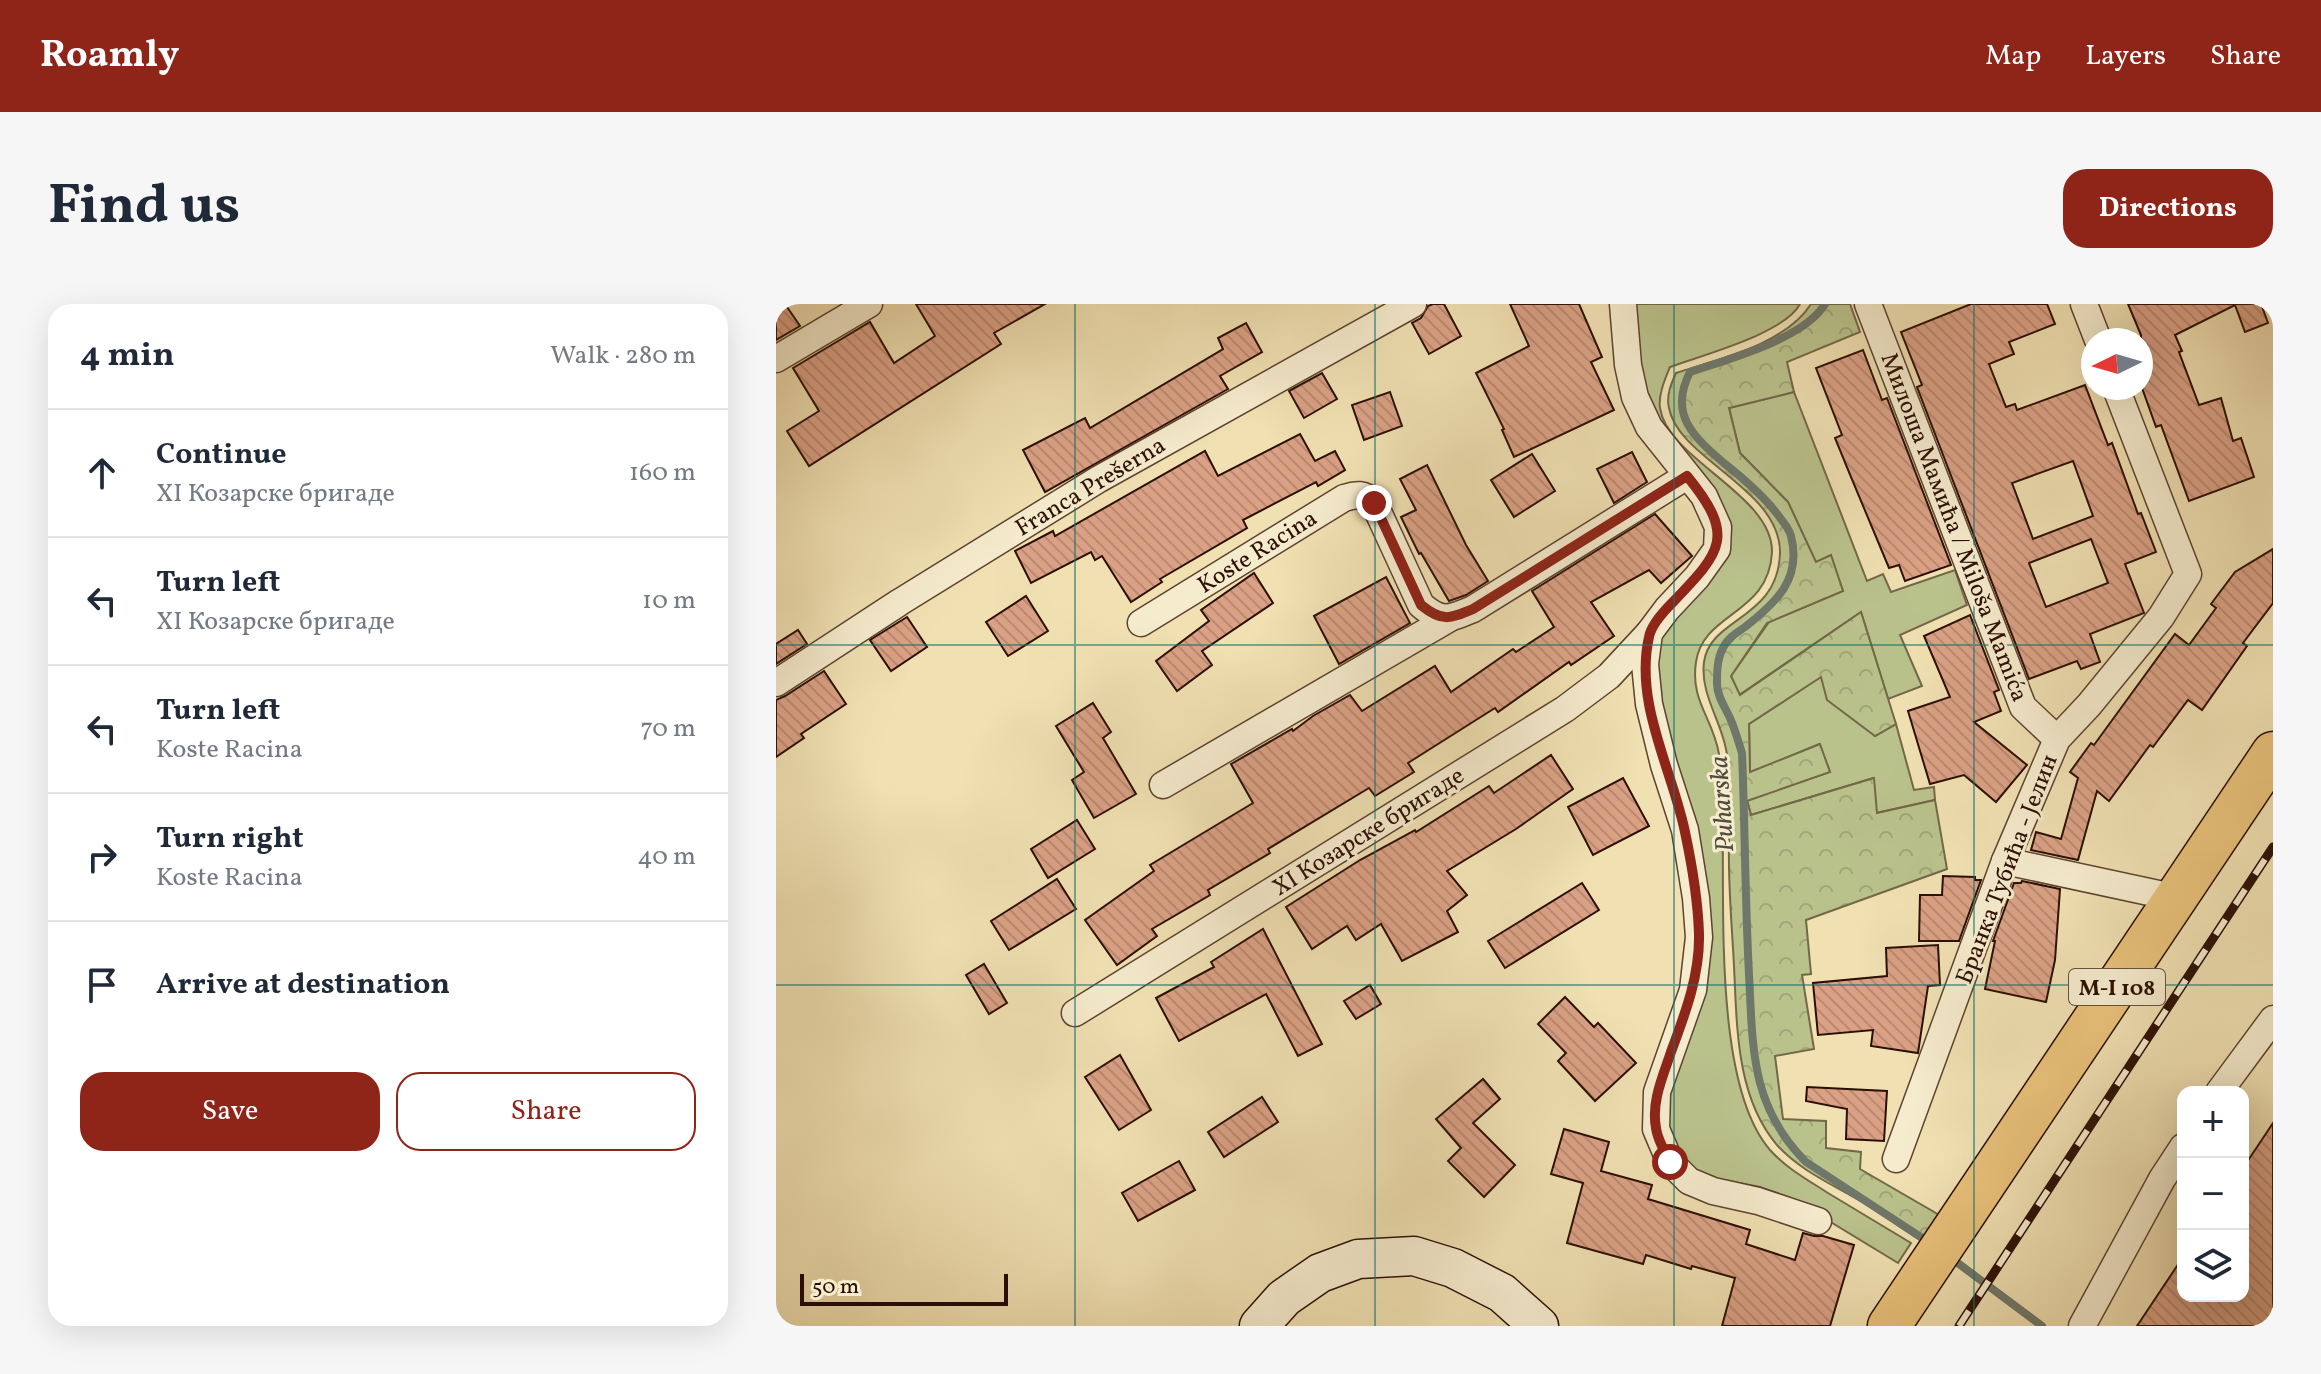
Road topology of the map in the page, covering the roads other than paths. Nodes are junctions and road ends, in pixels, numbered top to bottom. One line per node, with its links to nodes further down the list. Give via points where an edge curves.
1 (869, 304): 7 (street)
2 (1413, 304): 13 (street, Franca Prešerna, via 1099,479)
3 (1623, 304): 9 (street, XI Козарске бригаде, via 1635,397 1649,427)
4 (1868, 304): 14 (street, Милоша Мамића / Miloša Mamića, via 2023,707)
5 (2084, 304): 6 (street)
6 (2093, 328)
7 (776, 359)
8 (2121, 400): 14 (street, Бранка Тубића - Јелин, via 2188,574 2161,617)
9 (1687, 476): 10 (street, via 1473,609); 12 (street, XI Козарске бригаде, via 1704,496 1718,527 1717,549)
10 (1450, 618): 11 (street, Koste Racina, via 1435,616 1421,605 1374,503 1357,494); 16 (street)
11 (1141, 623)
12 (1649, 633): 19 (street, XI Козарске бригаде, via 1609,676 1565,709); 24 (street, via 1649,704 1685,830 1699,937 1693,990 1657,1092 1656,1129 1670,1162 1689,1181)
13 (776, 683)
14 (2057, 739): 17 (street, Бранка Тубића - Јелин)
15 (2273, 753): 18 (main road, M-I 108)
16 (1163, 785)
17 (2005, 861): 18 (street); 23 (street, Бранка Тубића - Јелин)
18 (2177, 898): 25 (main road, M-I 108)
19 (1075, 1013)
20 (2273, 1019): 21 (street)
21 (2223, 1086)
22 (2177, 1156): 26 (street)
23 (1896, 1159)
24 (1818, 1221)
25 (1896, 1311)
26 (2086, 1319)
27 (1259, 1326): 28 (street, via 1284,1298 1320,1273 1358,1259 1414,1256 1453,1268 1502,1293)
28 (1539, 1326)

